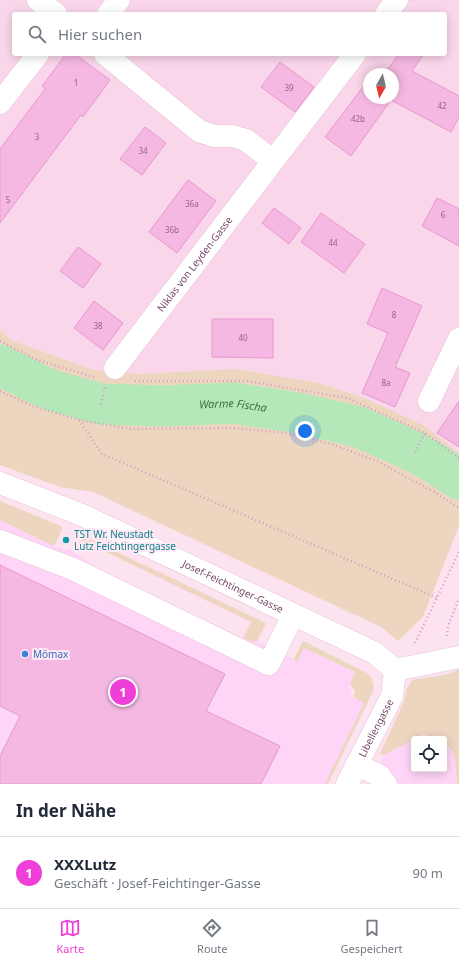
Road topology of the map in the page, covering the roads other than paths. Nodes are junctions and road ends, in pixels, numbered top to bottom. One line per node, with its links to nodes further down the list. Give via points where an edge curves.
1 (38, 0): 4 (street)
2 (119, 0): 5 (street)
3 (397, 0): 6 (street)
4 (53, 12)
5 (110, 12)
6 (388, 12)
7 (36, 56): 10 (street)
8 (107, 56): 11 (street, via 199,131 246,140)
9 (353, 56): 11 (street, Niklas von Leyden-Gasse)
10 (0, 103)
11 (273, 161): 13 (street, Niklas von Leyden-Gasse)
12 (459, 339): 14 (street)
13 (113, 377)
14 (429, 402)
15 (0, 483): 17 (street, Josef-Feichtinger-Gasse, via 82,515)
16 (0, 541): 17 (street, via 73,569 269,664)
17 (293, 615): 19 (street, Josef-Feichtinger-Gasse, via 375,653)
18 (452, 659): 19 (street)
19 (396, 670): 20 (street, Libellengasse, via 392,696)
20 (352, 775): 21 (street, via 379,775)
21 (386, 784)

